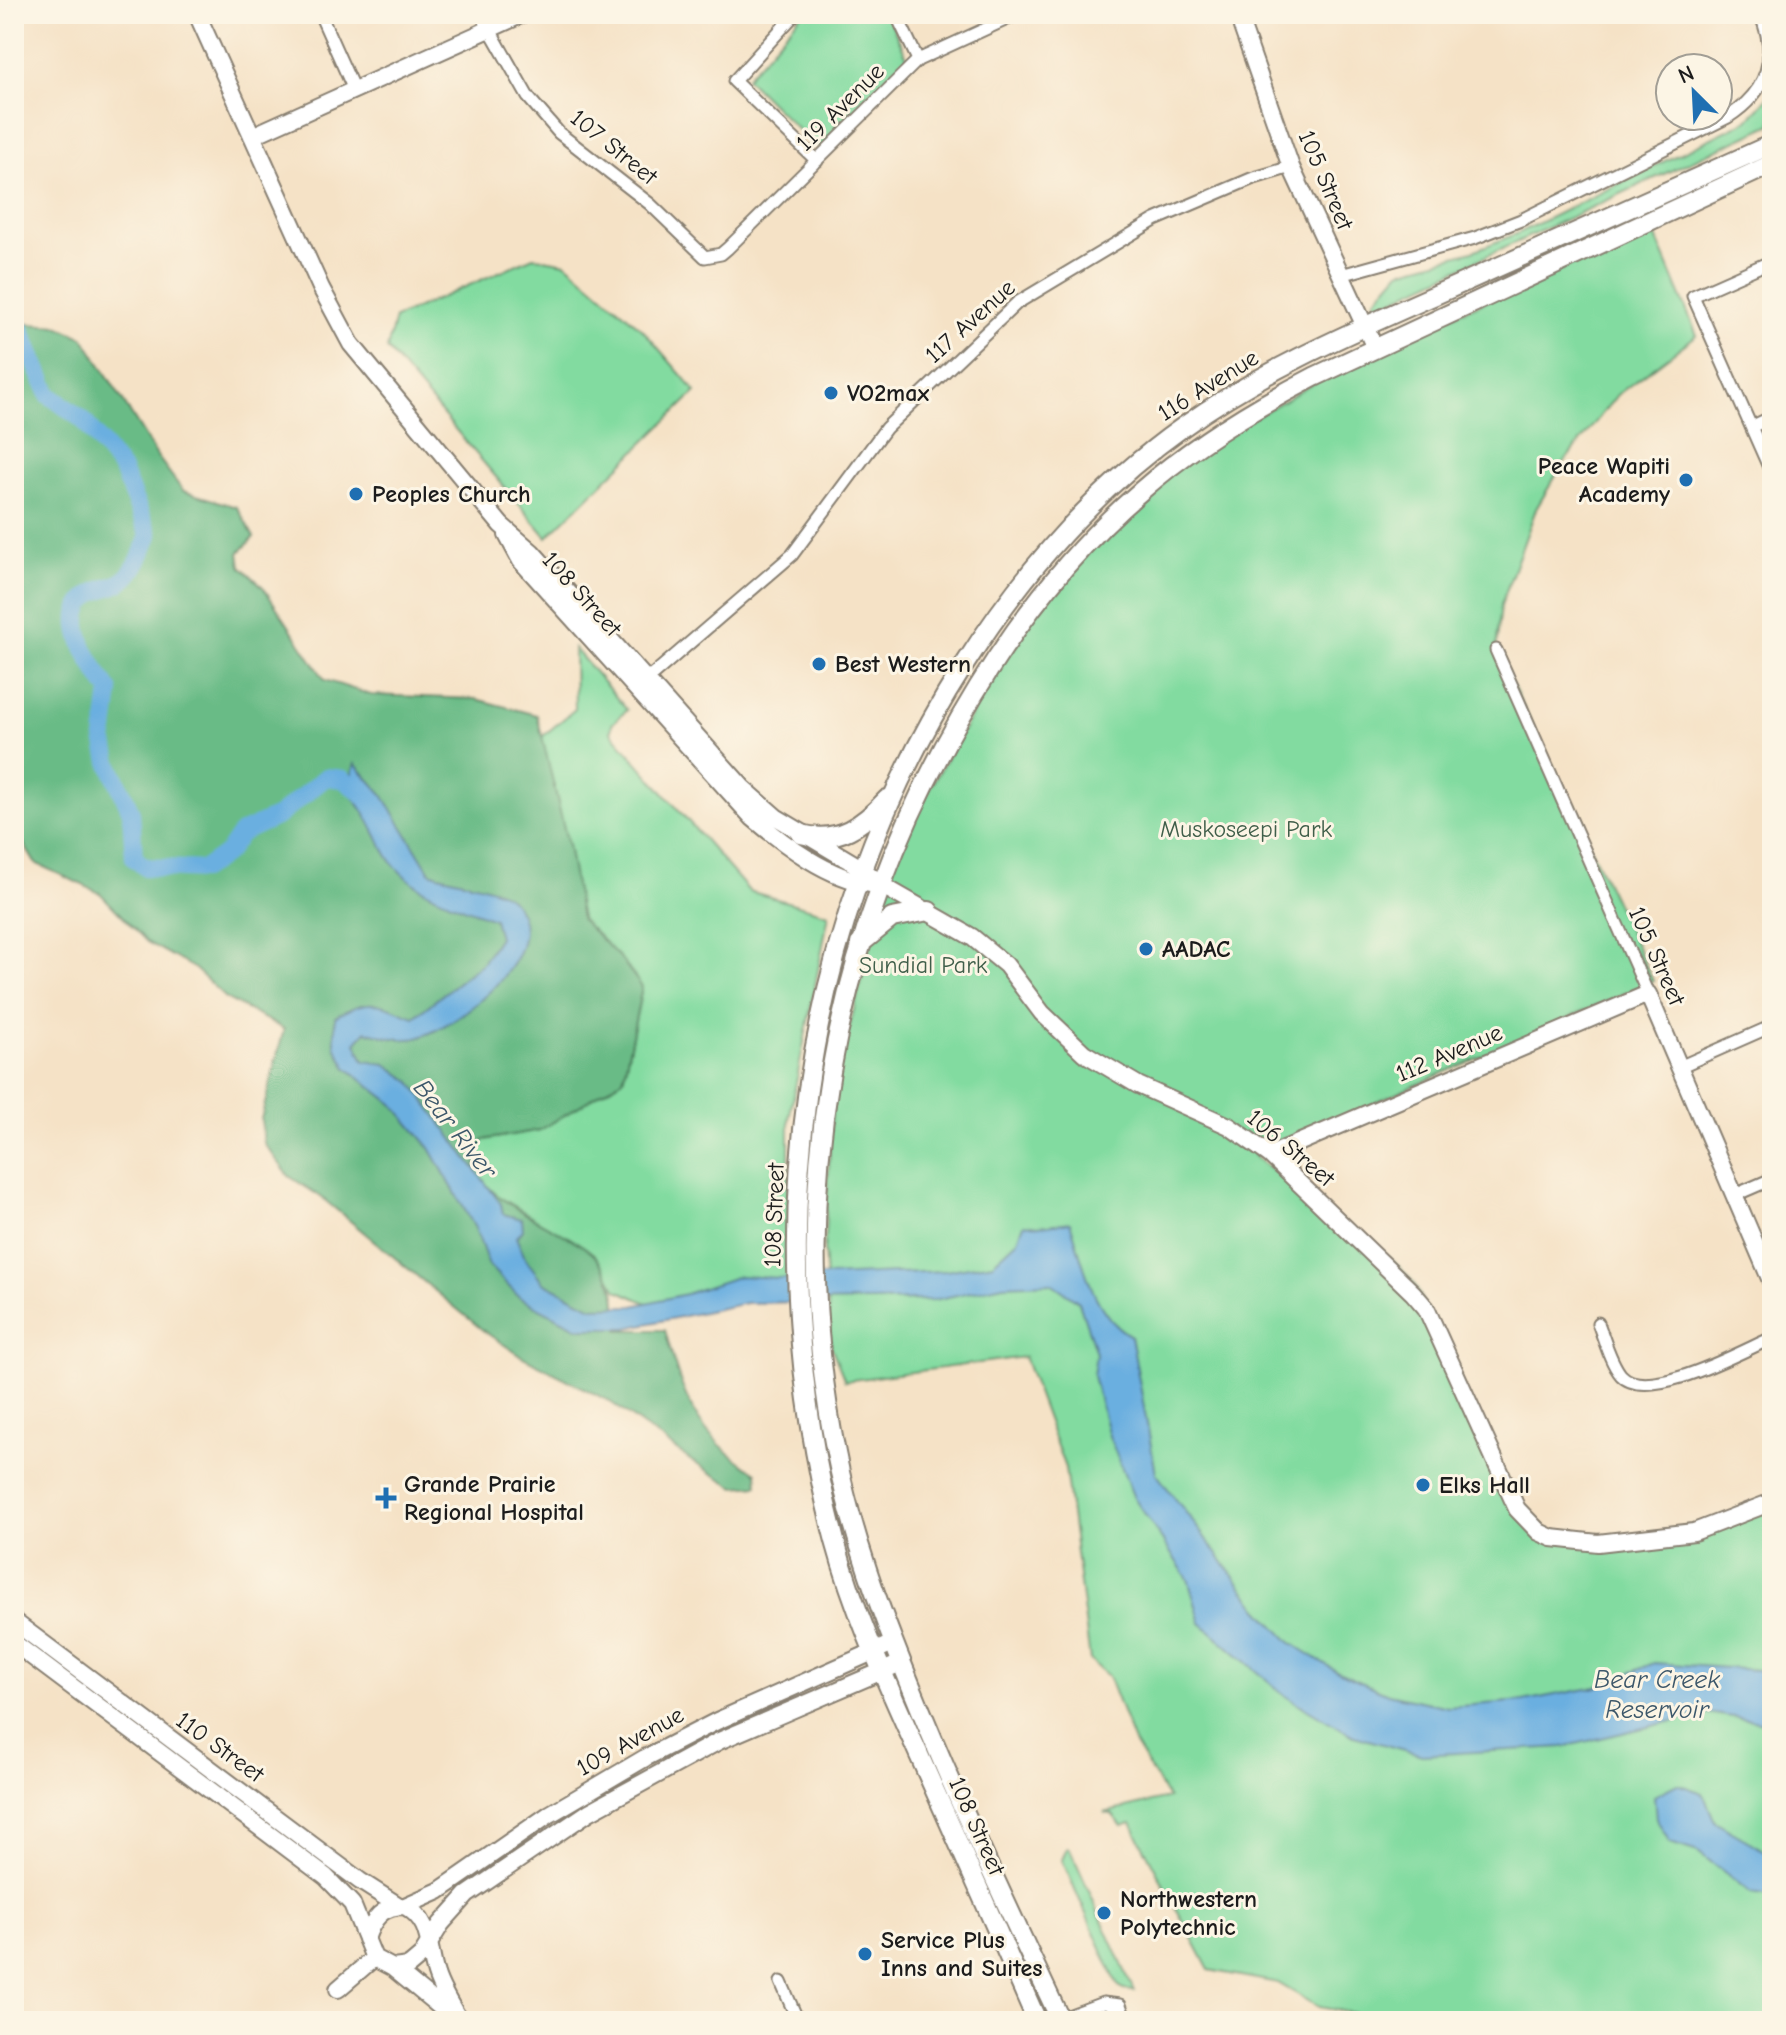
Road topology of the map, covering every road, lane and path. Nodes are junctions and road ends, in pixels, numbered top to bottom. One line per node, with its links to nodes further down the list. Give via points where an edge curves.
1 (197, 14): 13 (street, 108 Street)
2 (320, 14): 12 (street)
3 (523, 14): 10 (street)
4 (795, 14): 15 (street, via 734,81)
5 (896, 14): 11 (street)
6 (1018, 14): 11 (street, 119 Avenue)
7 (1230, 14): 9 (street, 105 Street)
8 (1760, 14): 20 (street, via 1770,46 1764,80 1749,102 1728,117 1521,220)
9 (1241, 20): 17 (street, 105 Street)
10 (484, 22): 12 (street); 18 (street, 107 Street, via 528,97 559,133 650,204 705,257)
11 (918, 60): 15 (street, 119 Avenue)
12 (354, 90): 13 (street)
13 (252, 136): 27 (street, 108 Street, via 351,344)
14 (1772, 144): 21 (main road, 116 Avenue)
15 (817, 161): 18 (street, 119 Avenue, via 728,248)
16 (1772, 164): 22 (main road, 116 Avenue)
17 (1291, 167): 20 (street, 105 Street); 27 (street, 117 Avenue, via 1155,220 1017,303 886,428 792,555)
18 (712, 257)
19 (1772, 261): 24 (street, via 1693,296)
20 (1341, 275): 21 (street, 105 Street)
21 (1364, 327): 22 (street, 105 Street); 28 (main road, 116 Avenue, via 1211,408 1094,502 999,613 934,714)
22 (1375, 348): 31 (main road, 116 Avenue, via 1276,397 1206,440 1141,490 1085,544 1033,606 967,705 921,790)
23 (1772, 417): 24 (street)
24 (1751, 427): 25 (street)
25 (1772, 474)
26 (1496, 650): 34 (street, 105 Street)
27 (640, 685): 29 (street, 108 Street, via 743,788); 30 (street, 108 Street, via 753,818 786,846)
28 (897, 788): 29 (main road, via 854,829 832,837); 30 (main road, 116 Avenue)
29 (801, 834): 30 (street, 108 Street)
30 (860, 876): 31 (street); 47 (main road, 108 Street, via 835,950 810,1068 796,1258 810,1418 829,1514)
31 (881, 885): 32 (street, 106 Street); 33 (main road, 108 Street)
32 (929, 911): 33 (main road, via 892,918); 37 (street, 106 Street, via 1006,965 1042,1013 1084,1053 1138,1085 1229,1126)
33 (858, 946): 46 (main road, 108 Street, via 828,1080 818,1187 818,1324 830,1418 851,1516)
34 (1648, 994): 36 (street, 105 Street); 37 (street, 112 Avenue)
35 (1772, 1026): 36 (street)
36 (1679, 1067): 39 (street, 105 Street)
37 (1270, 1155): 43 (street, 106 Street, via 1426,1308 1517,1509 1528,1522 1552,1538 1598,1543 1694,1532)
38 (1772, 1179): 39 (street)
39 (1735, 1195): 40 (street, 105 Street)
40 (1772, 1283)
41 (1598, 1323): 42 (street, via 1621,1375 1637,1385 1663,1384)
42 (1772, 1338)
43 (1772, 1502)
44 (16, 1623): 50 (street, 110 Street, via 354,1877)
45 (14, 1643): 51 (street, 110 Street, via 326,1877 352,1904)
46 (893, 1643): 47 (street, 109 Avenue); 48 (main road, 108 Street)
47 (873, 1651): 49 (main road, 108 Street); 50 (street, 109 Avenue, via 645,1758 448,1885)
48 (901, 1663): 49 (street, 109 Avenue); 58 (main road, 108 Street, via 957,1800)
49 (882, 1671): 52 (street, 109 Avenue, via 719,1741 626,1790 479,1885 450,1912); 61 (main road, 108 Street)
50 (402, 1906): 51 (street, via 379,1914); 52 (street, via 420,1917)
51 (366, 1939): 53 (street)
52 (430, 1941): 54 (street, via 417,1961); 59 (street, via 435,1973)
53 (374, 1958): 54 (street); 56 (street)
54 (393, 1968): 59 (street)
55 (781, 1982): 60 (street)
56 (338, 1989)
57 (1120, 2005): 58 (street, via 1103,2003); 62 (street); 63 (street)
58 (1059, 2020)
59 (457, 2021)
60 (798, 2021)
61 (1037, 2021)
62 (1102, 2021)
63 (1126, 2021)

